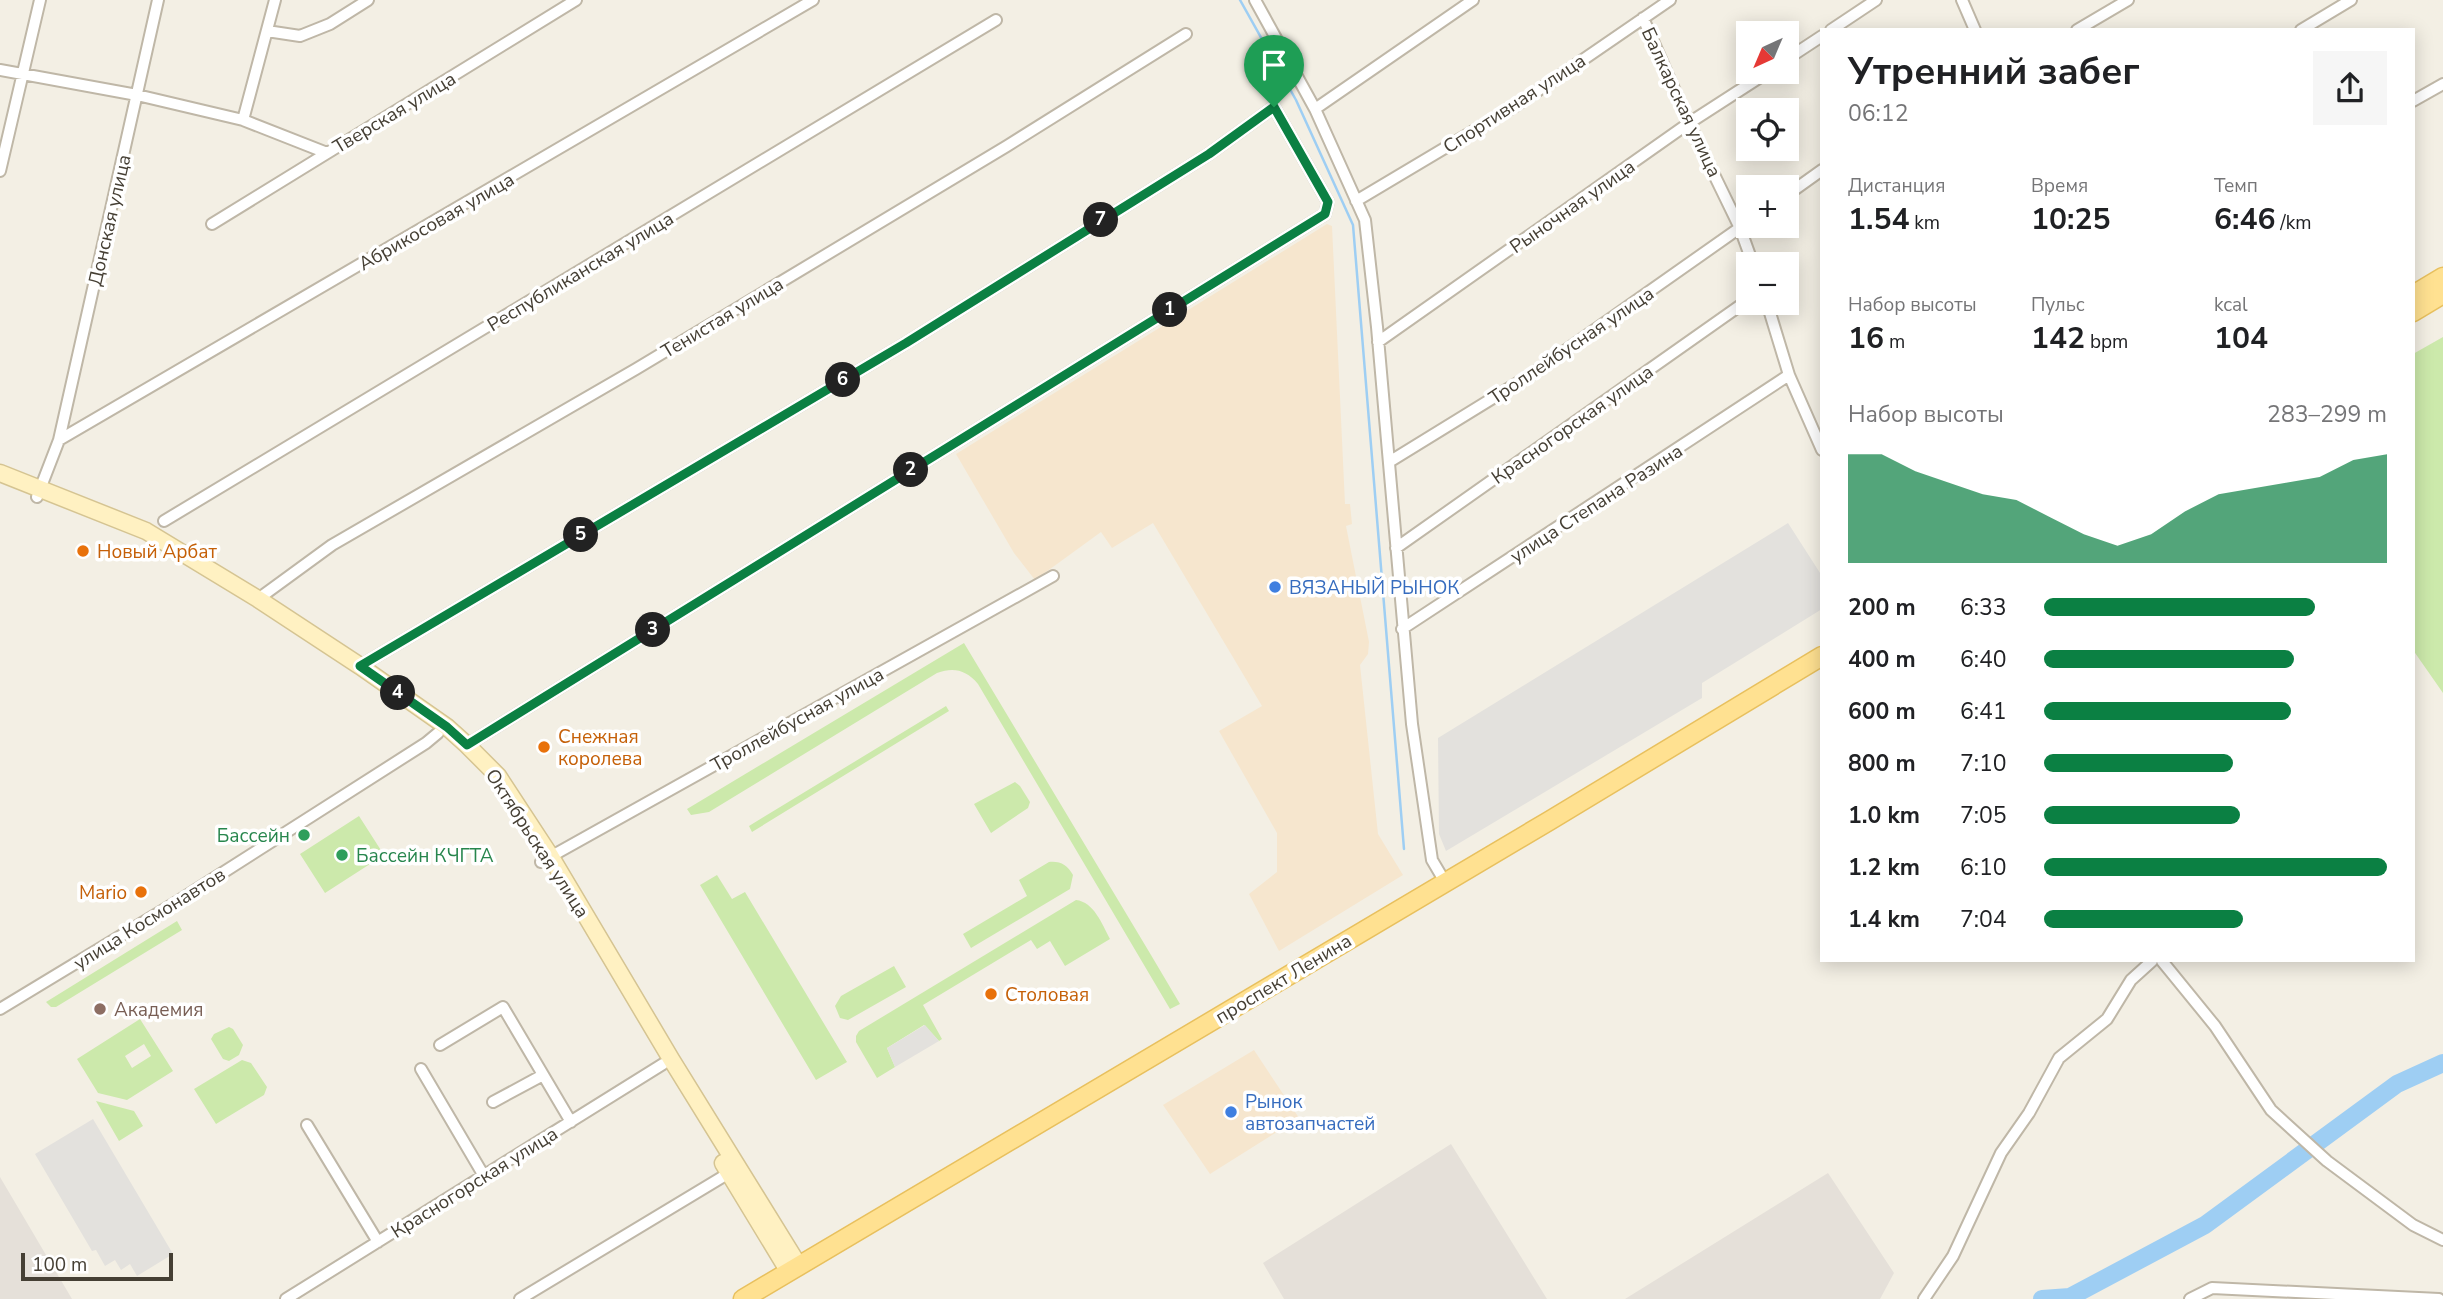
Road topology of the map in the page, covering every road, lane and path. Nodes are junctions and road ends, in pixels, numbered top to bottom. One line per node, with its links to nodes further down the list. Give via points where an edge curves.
1 (40, 0): 25 (street)
2 (158, 0): 28 (street, Донская улица)
3 (275, 0): 20 (street)
4 (368, 0): 20 (street, via 300,36)
5 (576, 0): 33 (street, Тверская улица)
6 (813, 0): 49 (street, Абрикосовая улица)
7 (1255, 0): 30 (street)
8 (1473, 0): 30 (street)
9 (1670, 0): 14 (street, Спортивная улица)
10 (1876, 0): 16 (street)
11 (1962, 0): 17 (street)
12 (2128, 0): 18 (street)
13 (2351, 0): 19 (street)
14 (1643, 18): 32 (street, Балкарская улица); 37 (street, Спортивная улица, via 1517,104)
15 (996, 20): 55 (street, Республиканская улица)
16 (1834, 28)
17 (1974, 28)
18 (2080, 28)
19 (2304, 28)
20 (267, 32): 31 (street)
21 (1186, 34): 58 (street, Тенистая улица, via 659,355 332,545)
22 (1820, 37): 23 (street)
23 (1799, 51)
24 (0, 69): 25 (street)
25 (24, 75): 28 (street); 34 (street)
26 (1749, 84): 32 (street, Рыночная улица)
27 (2443, 84): 29 (street)
28 (137, 95): 31 (street); 49 (street, Донская улица)
29 (2415, 100)
30 (1315, 109): 37 (street)
31 (243, 120): 33 (street)
32 (1689, 123): 38 (street, Балкарская улица); 47 (street, Рыночная улица)
33 (327, 153): 39 (street, Тверская улица)
34 (0, 171)
35 (1820, 171): 36 (street)
36 (1799, 186)
37 (1356, 201): 47 (street, via 1365,220)
38 (1736, 210)
39 (212, 223)
40 (1736, 231): 51 (street, Троллейбусная улица, via 1532,374)
41 (2443, 277): 42 (main road)
42 (2415, 294)
43 (2443, 294): 45 (main road)
44 (1736, 308): 56 (street, Красногорская улица)
45 (2415, 311)
46 (1771, 315): 48 (street)
47 (1378, 342): 51 (street)
48 (1789, 375): 50 (street); 59 (street, улица Степана Разина)
49 (59, 440): 54 (street, Донская улица)
50 (1820, 445)
51 (1390, 462): 56 (street)
52 (0, 473): 54 (main road, Октябрьская улица)
53 (0, 484): 54 (main road, Октябрьская улица)
54 (39, 492): 58 (main road, Октябрьская улица, via 146,531); 62 (main road, Октябрьская улица, via 183,563)
55 (164, 521)
56 (1396, 548): 59 (street)
57 (1053, 576): 64 (street, Троллейбусная улица)
58 (258, 598): 61 (main road, Октябрьская улица)
59 (1402, 629): 65 (street, via 1432,860)
60 (1820, 657): 65 (main road, проспект Ленина)
61 (360, 666): 63 (main road, Октябрьская улица); 63 (street, via 894,350 1209,154 1274,107 1328,202 1325,214)
62 (438, 733): 64 (main road, Октябрьская улица, via 492,784); 68 (street, улица Космонавтов)
63 (467, 745): 64 (main road, Октябрьская улица, via 498,776)
64 (546, 860): 70 (main road, Октябрьская улица); 76 (main road, Октябрьская улица)
65 (1445, 883): 80 (main road, проспект Ленина)
66 (2151, 962): 84 (street, via 2131,979 2107,1019 2059,1058 2001,1153 1953,1256)
67 (2163, 962): 78 (street, via 2272,1110 2303,1141 2413,1225)
68 (0, 1009)
69 (440, 1045): 72 (street, via 503,1007)
70 (663, 1064): 74 (street, Красногорская улица); 76 (main road, Октябрьская улица)
71 (421, 1069): 77 (street)
72 (543, 1075): 73 (street); 74 (street)
73 (493, 1102)
74 (571, 1122): 77 (street, Красногорская улица)
75 (307, 1125): 79 (street)
76 (733, 1170): 80 (main road, Октябрьская улица); 80 (main road, Октябрьская улица, via 749,1184); 82 (street)
77 (484, 1175): 79 (street, Красногорская улица)
78 (2443, 1240)
79 (378, 1242): 81 (street, Красногорская улица)
80 (794, 1269): 83 (main road, проспект Ленина)
81 (286, 1299)
82 (520, 1299)
83 (743, 1299)
84 (1924, 1299)
85 (2190, 1299): 86 (street, via 2212,1288)
86 (2440, 1299)

